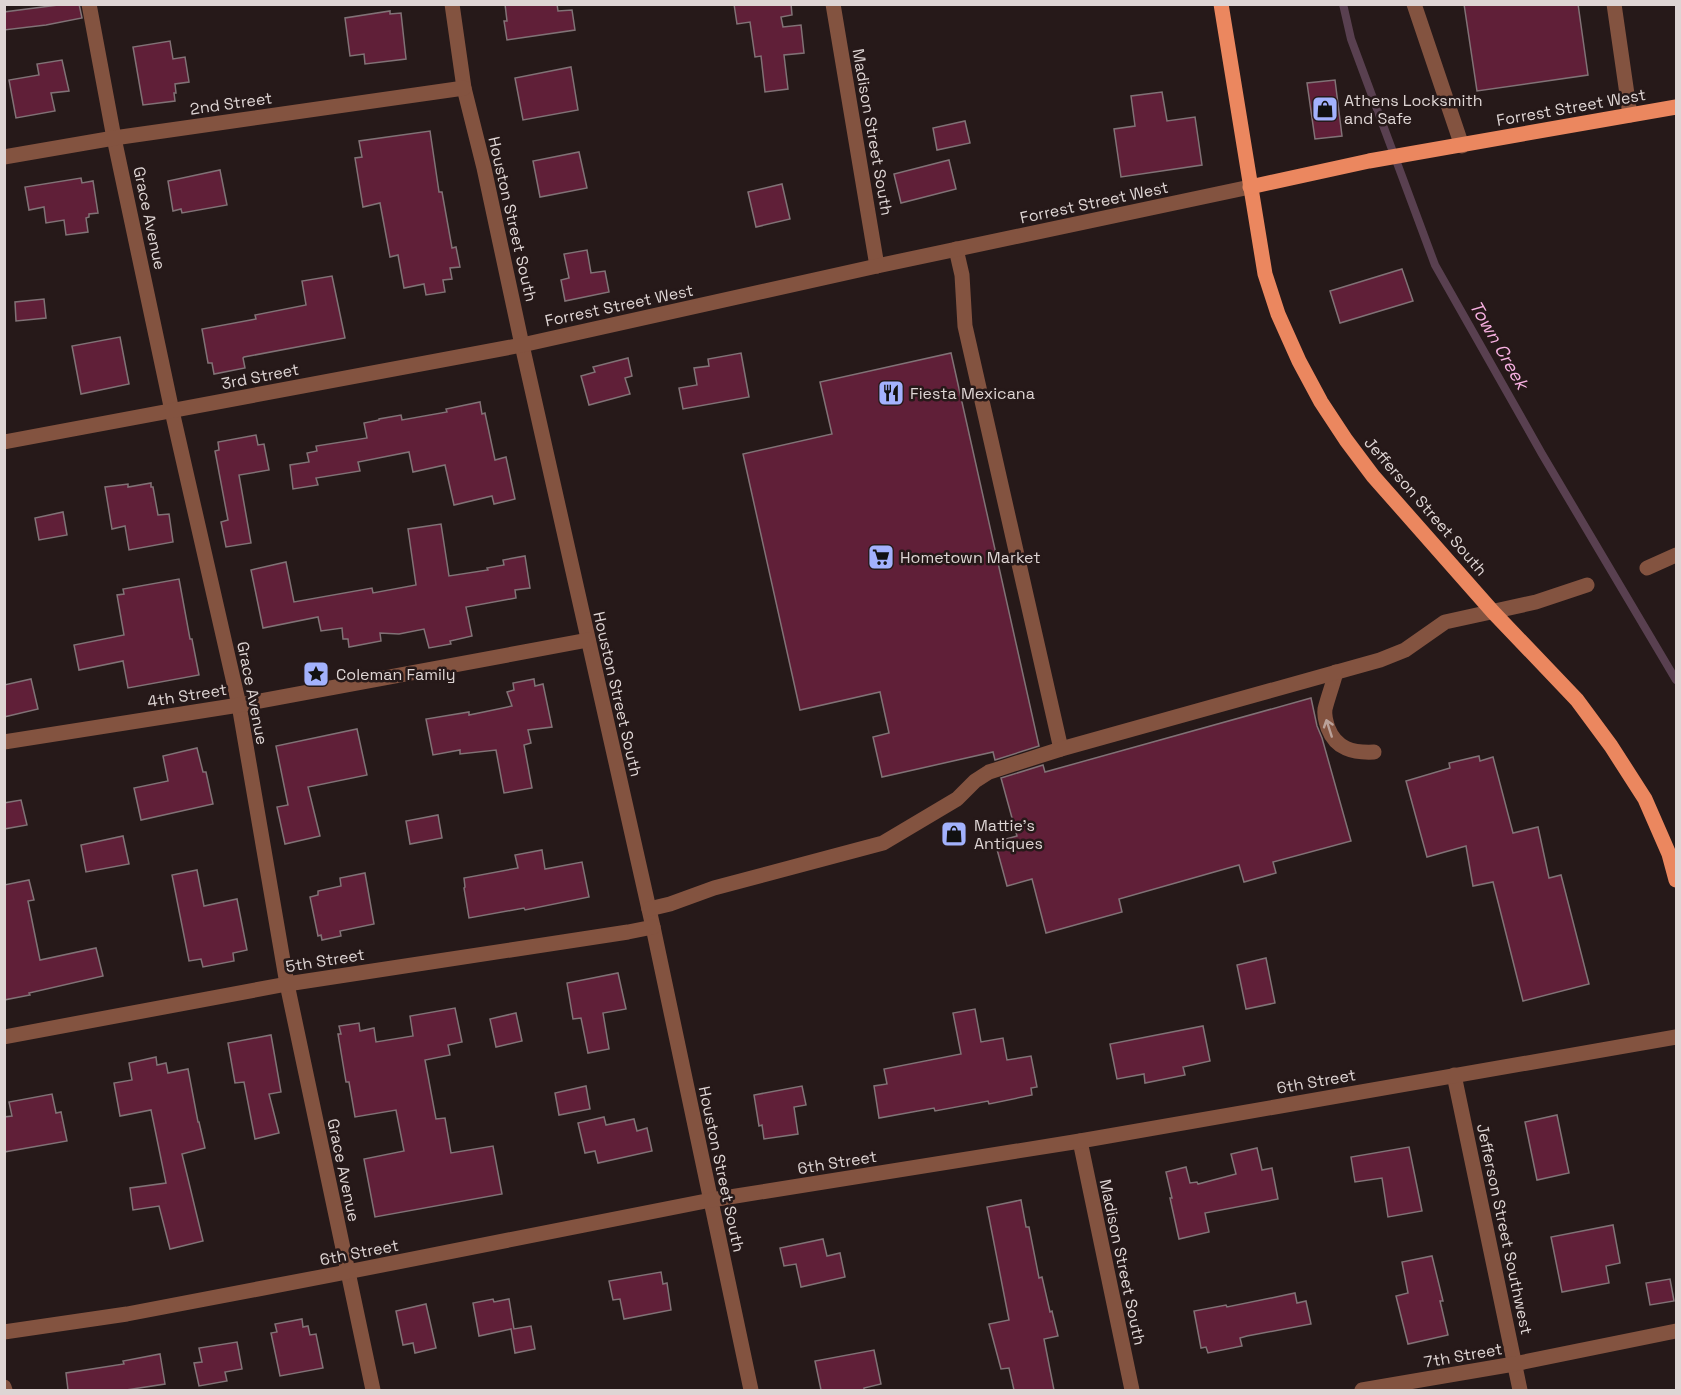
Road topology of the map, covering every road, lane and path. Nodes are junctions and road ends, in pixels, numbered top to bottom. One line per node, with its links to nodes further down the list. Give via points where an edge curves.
1 (89, 4): 10 (street, Grace Avenue)
2 (452, 4): 7 (street, Houston Street South)
3 (833, 4): 15 (street, Madison Street South)
4 (1221, 4): 13 (main road, Jefferson Street South)
5 (1414, 4): 11 (street)
6 (1614, 4): 9 (street)
7 (464, 88): 10 (street, 2nd Street); 16 (street, Houston Street South)
8 (1677, 107): 9 (main road, Forrest Street West)
9 (1630, 115): 11 (main road, Forrest Street West)
10 (114, 138): 12 (street, 2nd Street); 17 (street, Grace Avenue)
11 (1462, 146): 13 (main road, Forrest Street West)
12 (4, 157)
13 (1250, 186): 14 (street, Forrest Street West); 22 (main road, Jefferson Street South, via 1265,274 1278,314 1321,402 1373,476)
14 (956, 249): 15 (street, Forrest Street West); 27 (street, via 965,326)
15 (878, 266): 16 (street, Forrest Street West)
16 (522, 345): 17 (street, 3rd Street); 23 (street, Houston Street South)
17 (172, 411): 18 (street, 3rd Street); 25 (street, Grace Avenue)
18 (4, 442)
19 (1677, 555): 20 (street)
20 (1647, 568)
21 (1587, 585): 22 (street)
22 (1493, 612): 24 (street, via 1444,622 1405,650); 29 (main road, Jefferson Street South, via 1577,700 1611,746 1645,799)
23 (588, 640): 25 (street, 4th Street); 30 (street, Houston Street South)
24 (1336, 672): 27 (street); 28 (street, one-way to 24, via 1344,749 1333,739 1325,711)
25 (239, 705): 26 (street, 4th Street); 32 (street, Grace Avenue)
26 (4, 742)
27 (1061, 749): 30 (street, via 989,772 957,799 883,843)
28 (1374, 752)
29 (1677, 880)
30 (649, 909): 31 (street, Houston Street South)
31 (653, 927): 32 (street, 5th Street); 37 (street, Houston Street South)
32 (286, 984): 34 (street, 5th Street); 38 (street, Grace Avenue)
33 (1677, 1036): 35 (street, 6th Street)
34 (4, 1037)
35 (1454, 1075): 36 (street, 6th Street); 41 (street, Jefferson Street Southwest)
36 (1080, 1141): 37 (street, 6th Street); 44 (street, Madison Street South)
37 (711, 1200): 38 (street, 6th Street); 43 (street, Houston Street South)
38 (347, 1272): 40 (street, 6th Street, via 127,1314); 42 (street, Grace Avenue)
39 (1677, 1331): 41 (street, 7th Street)
40 (4, 1332)
41 (1514, 1364): 45 (street, 7th Street); 46 (street, Jefferson Street Southwest)
42 (372, 1390)
43 (751, 1390)
44 (1132, 1390)
45 (1362, 1390)
46 (1520, 1390)

